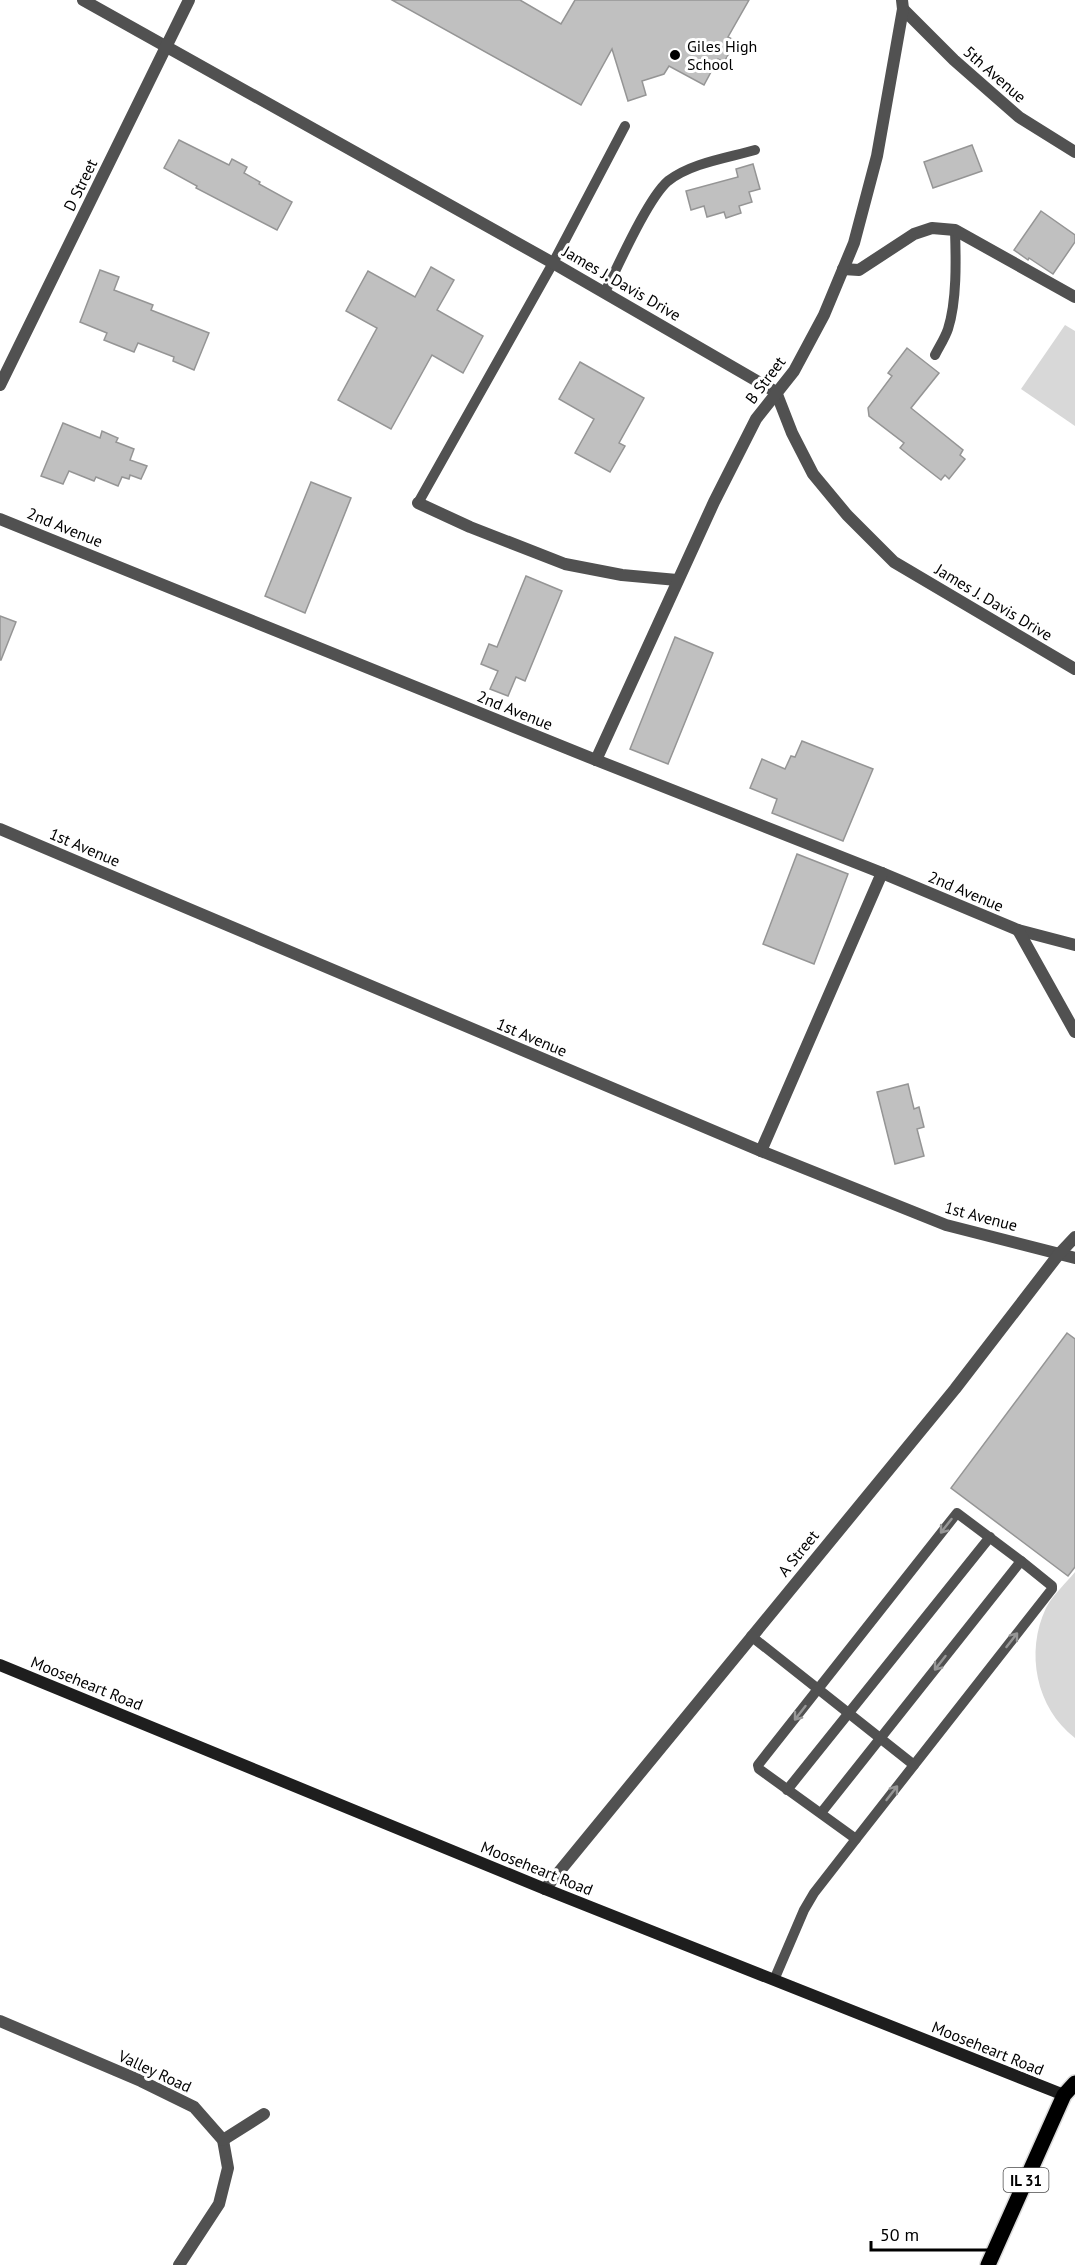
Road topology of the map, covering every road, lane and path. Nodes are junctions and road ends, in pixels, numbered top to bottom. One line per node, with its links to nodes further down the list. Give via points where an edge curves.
1 (83, 0): 4 (street, James J. Davis Drive)
2 (189, 0): 4 (street, D Street)
3 (903, 4): 7 (street, 5th Avenue, via 954,60 1019,117); 10 (street, B Street, via 877,156 854,243)
4 (167, 47): 9 (street, James J. Davis Drive); 14 (street, D Street)
5 (626, 126): 9 (lane)
6 (755, 150): 11 (lane, via 703,165 668,181 655,196)
7 (1075, 152)
8 (955, 230): 10 (street, via 933,228 914,234 859,270); 12 (street); 13 (lane, via 951,316)
9 (553, 262): 11 (street, James J. Davis Drive); 16 (lane)
10 (843, 269): 15 (street, B Street, via 794,371)
11 (605, 292): 15 (street, James J. Davis Drive)
12 (1075, 297)
13 (935, 355)
14 (0, 385)
15 (776, 392): 18 (street, B Street, via 756,419); 19 (street, James J. Davis Drive, via 813,474 894,562)
16 (418, 503): 18 (street, via 566,564)
17 (0, 519): 20 (street, 2nd Avenue)
18 (677, 580): 20 (street, B Street)
19 (1075, 669)
20 (596, 760): 22 (street, 2nd Avenue)
21 (0, 829): 26 (street, 1st Avenue)
22 (882, 873): 23 (street, 2nd Avenue); 26 (street)
23 (1018, 930): 24 (street, 2nd Avenue); 25 (street, 2nd Avenue)
24 (1075, 945)
25 (1075, 1032)
26 (761, 1151): 28 (street, 1st Avenue, via 946,1225)
27 (1075, 1237): 28 (street, A Street)
28 (1059, 1254): 29 (street, 1st Avenue); 32 (street, A Street, via 955,1389)
29 (1075, 1258)
30 (990, 1537): 31 (lane); 34 (lane, one-way to 34, via 957,1513); 35 (lane)
31 (1021, 1562): 36 (lane, one-way to 36); 37 (lane, one-way to 31, via 1052,1590)
32 (751, 1636): 34 (lane); 41 (street, A Street)
33 (0, 1665): 41 (main road, Mooseheart Road)
34 (818, 1689): 35 (lane); 38 (lane, one-way to 38, via 758,1765)
35 (849, 1713): 36 (lane); 38 (lane)
36 (880, 1738): 37 (lane); 39 (lane)
37 (914, 1765): 40 (lane, one-way to 37)
38 (787, 1790): 39 (lane)
39 (821, 1813): 40 (lane)
40 (856, 1839): 42 (lane, via 804,1910)
41 (545, 1889): 42 (main road, Mooseheart Road)
42 (774, 1980): 45 (main road, Mooseheart Road)
43 (0, 2021): 47 (street, Valley Road, via 194,2108)
44 (1075, 2083): 45 (main road, IL 31)
45 (1064, 2095): 49 (main road, IL 31)
46 (264, 2114): 47 (street)
47 (223, 2140): 48 (street, via 228,2168 219,2204)
48 (179, 2265)
49 (988, 2265)

